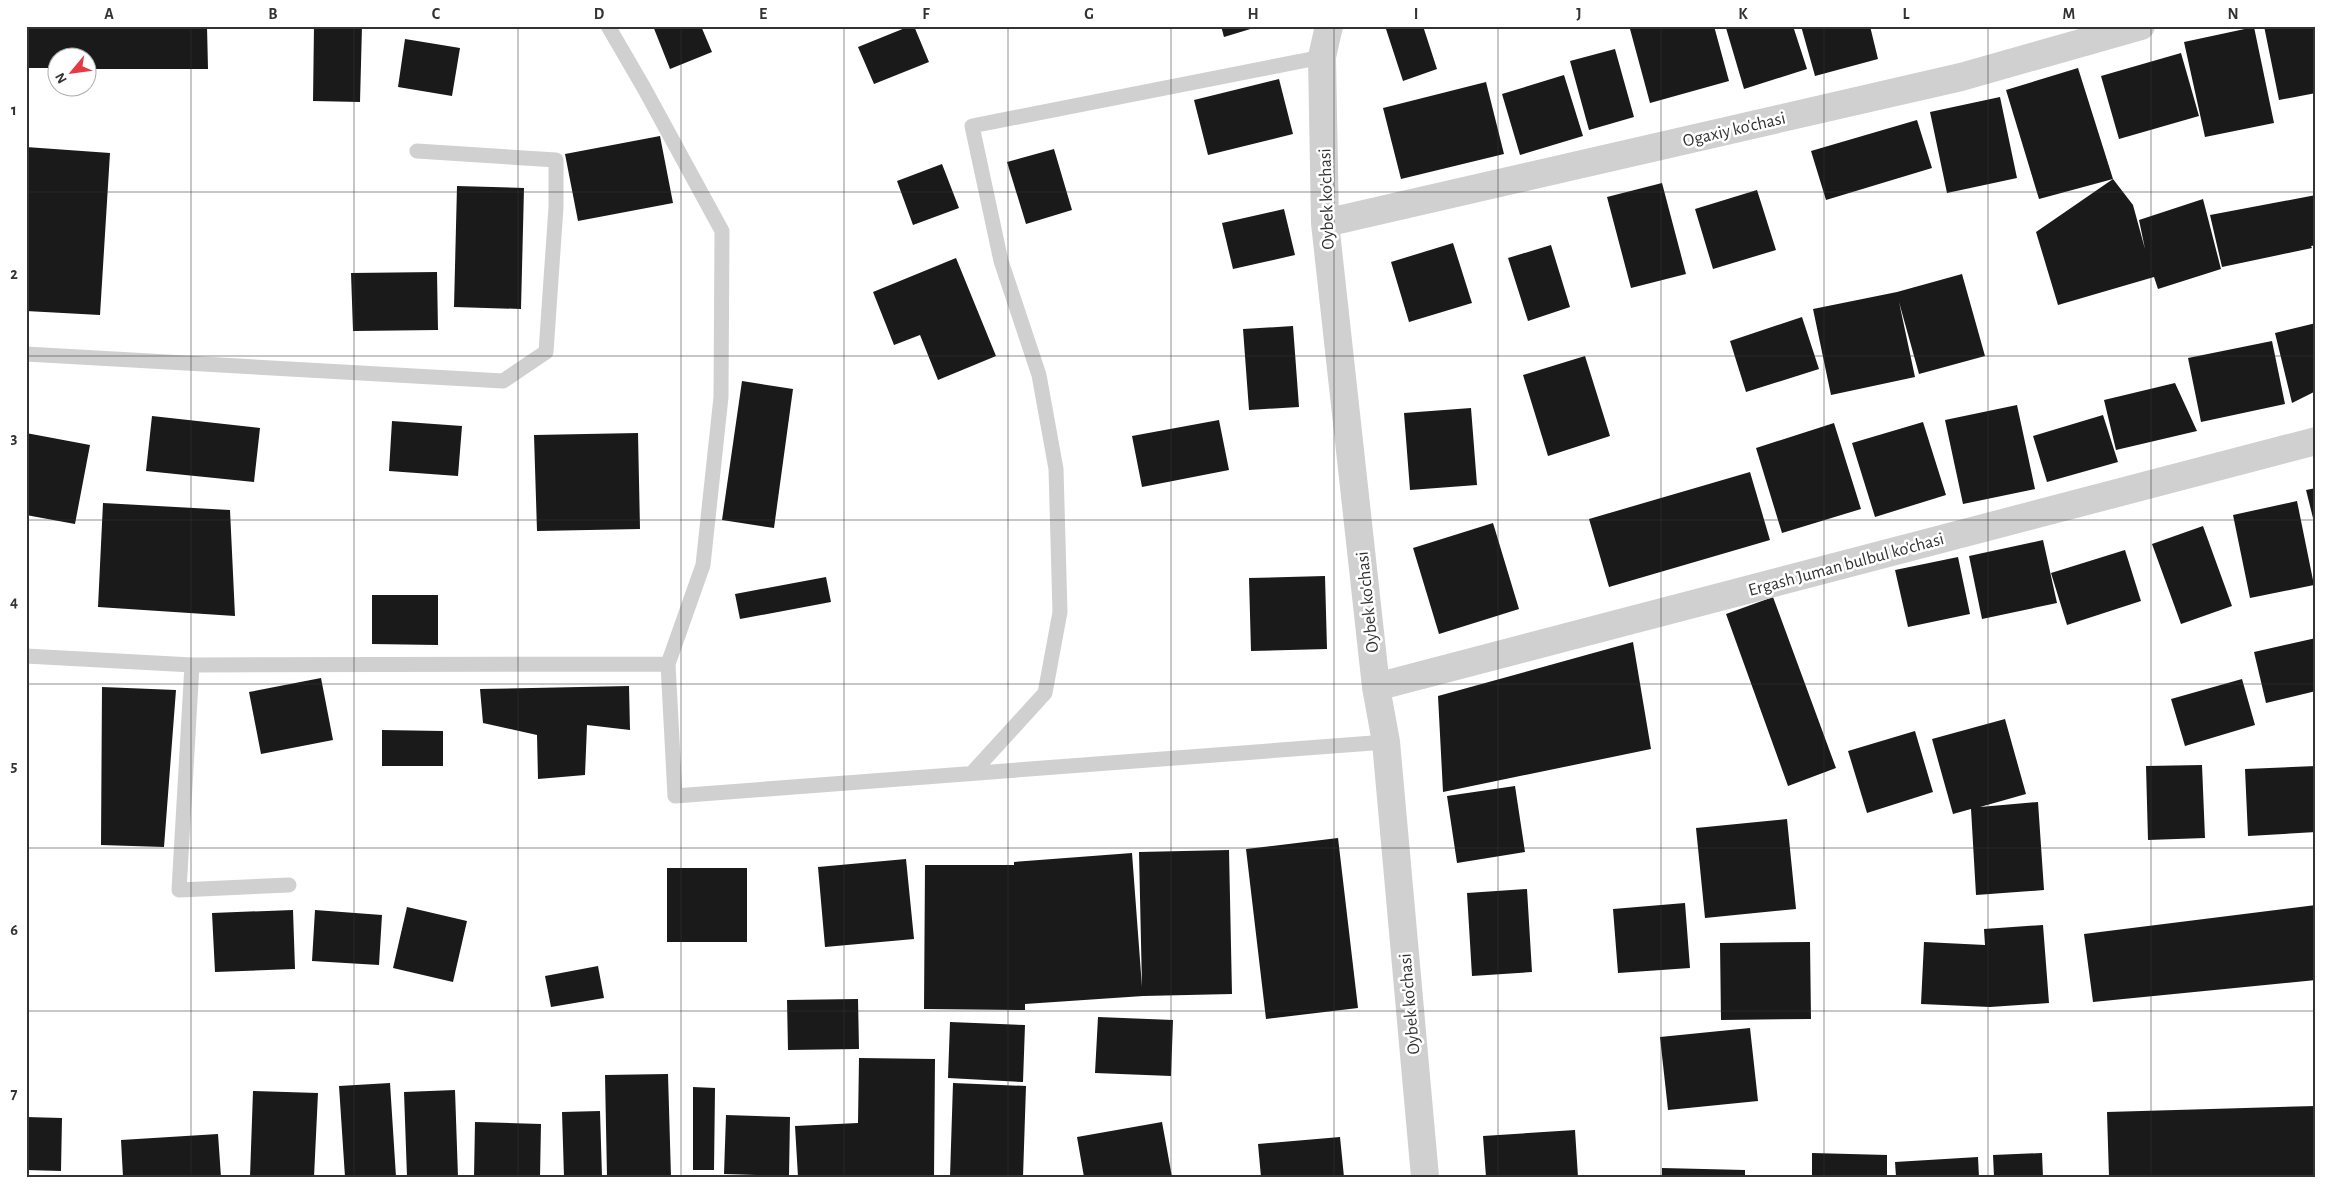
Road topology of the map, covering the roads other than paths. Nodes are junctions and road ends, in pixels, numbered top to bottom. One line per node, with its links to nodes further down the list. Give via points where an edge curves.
1 (608, 26): 10 (lane, via 722,230 721,397 703,565)
2 (1329, 26): 4 (street, Oybek ko'chasi)
3 (2141, 26): 6 (street, Ogaxiy ko'chasi, via 1961,77)
4 (1322, 57): 6 (street, Oybek ko'chasi); 14 (lane, via 972,126 1002,261 1039,375 1056,469 1060,612 1045,692)
5 (418, 151): 7 (lane, via 556,160 546,352 503,381)
6 (1325, 223): 12 (street, Oybek ko'chasi)
7 (26, 354)
8 (2316, 441): 12 (street, Ergash Juman bulbul ko'chasi)
9 (26, 656): 11 (lane)
10 (668, 664): 11 (lane); 14 (lane, via 676,796)
11 (192, 666): 15 (lane, via 180,890)
12 (1376, 687): 13 (street, Oybek ko'chasi)
13 (1386, 742): 14 (lane); 16 (street, Oybek ko'chasi)
14 (972, 773)
15 (289, 885)
16 (1424, 1177)

